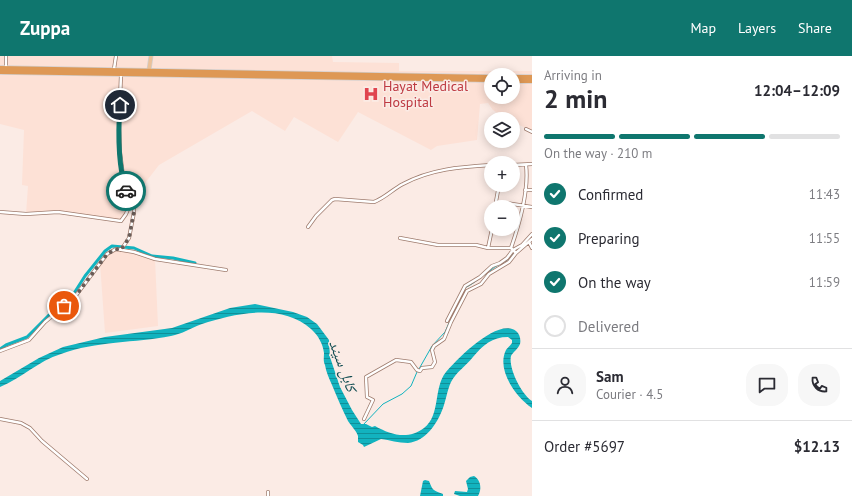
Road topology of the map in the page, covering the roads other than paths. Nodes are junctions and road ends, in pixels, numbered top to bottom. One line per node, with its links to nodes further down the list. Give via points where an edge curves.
1 (6, 56): 5 (street)
2 (116, 56): 6 (street)
3 (151, 56): 7 (main road)
4 (0, 68): 5 (highway)
5 (6, 68): 8 (highway)
6 (114, 69): 7 (highway); 8 (highway)
7 (149, 70): 11 (highway)
8 (49, 71): 9 (highway); 10 (highway)
9 (0, 72)
10 (121, 75): 11 (highway); 27 (street, via 120,146 124,184)
11 (341, 76): 15 (highway)
12 (484, 77): 15 (highway)
13 (520, 77): 14 (highway)
14 (532, 77)
15 (468, 78): 16 (highway)
16 (484, 79)
17 (520, 81): 18 (highway)
18 (532, 81)
19 (526, 129): 20 (street)
20 (532, 132)
21 (520, 164): 22 (street)
22 (526, 164): 23 (street); 25 (street)
23 (532, 164)
24 (484, 166): 32 (street, via 434,172 403,184 374,202 332,200)
25 (525, 190): 26 (street); 29 (street)
26 (532, 190)
27 (131, 205): 31 (street, via 121,221 47,211 26,214); 41 (street, via 134,212 131,230)
28 (520, 205): 29 (street)
29 (523, 205): 30 (street); 40 (street)
30 (532, 207)
31 (0, 212)
32 (308, 227)
33 (532, 234): 40 (street, via 522,245)
34 (491, 236): 38 (street)
35 (400, 238): 38 (street, via 438,245 476,245)
36 (532, 239): 37 (street)
37 (529, 242): 39 (street); 42 (street)
38 (488, 248): 40 (street)
39 (532, 248)
40 (512, 249): 42 (street); 44 (street, via 507,258 465,286)
41 (121, 250): 43 (street, via 155,259); 45 (street, via 116,249 107,254 74,298 45,322 29,340)
42 (516, 253): 46 (street, via 508,262 489,274 482,283 467,291 444,339 432,350 435,362 432,367 422,368 420,371 411,362 396,360 366,377 367,397 373,400)
43 (226, 270)
44 (447, 321)
45 (0, 351)
46 (364, 419)
47 (0, 420): 48 (street, via 21,423 30,428)
48 (87, 479)
49 (268, 492): 50 (street)
50 (268, 496)

